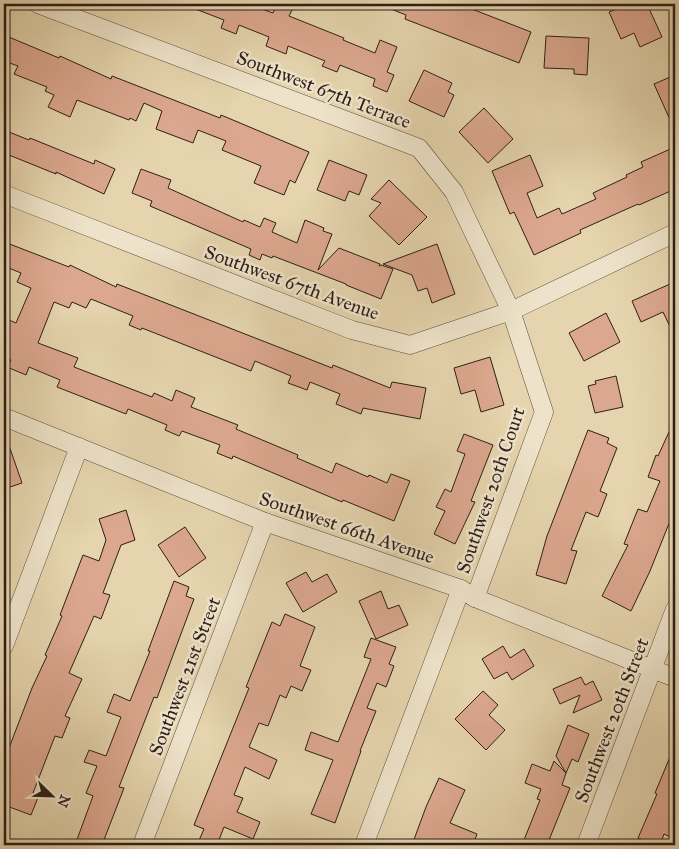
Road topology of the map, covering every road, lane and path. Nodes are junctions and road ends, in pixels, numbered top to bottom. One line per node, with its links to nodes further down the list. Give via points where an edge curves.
1 (38, 4): 4 (street, Southwest 67th Terrace, via 419,148 454,192)
2 (4, 194): 4 (street, Southwest 67th Avenue, via 352,330 410,345)
3 (675, 233): 4 (street, Southwest 67th Avenue)
4 (511, 310): 8 (street, Southwest 20th Court, via 544,412)
5 (4, 417): 6 (street, Southwest 66th Avenue)
6 (79, 447): 7 (street, Southwest 66th Avenue); 10 (street)
7 (265, 522): 8 (street, Southwest 66th Avenue); 13 (street, Southwest 21st Street)
8 (468, 594): 11 (street, Southwest 66th Avenue); 14 (street, Southwest 20th Court)
9 (675, 609): 11 (street, Southwest 20th Street)
10 (4, 646)
11 (652, 669): 12 (street, Southwest 66th Avenue); 15 (street, Southwest 20th Street)
12 (675, 678)
13 (142, 845)
14 (364, 845)
15 (586, 845)

